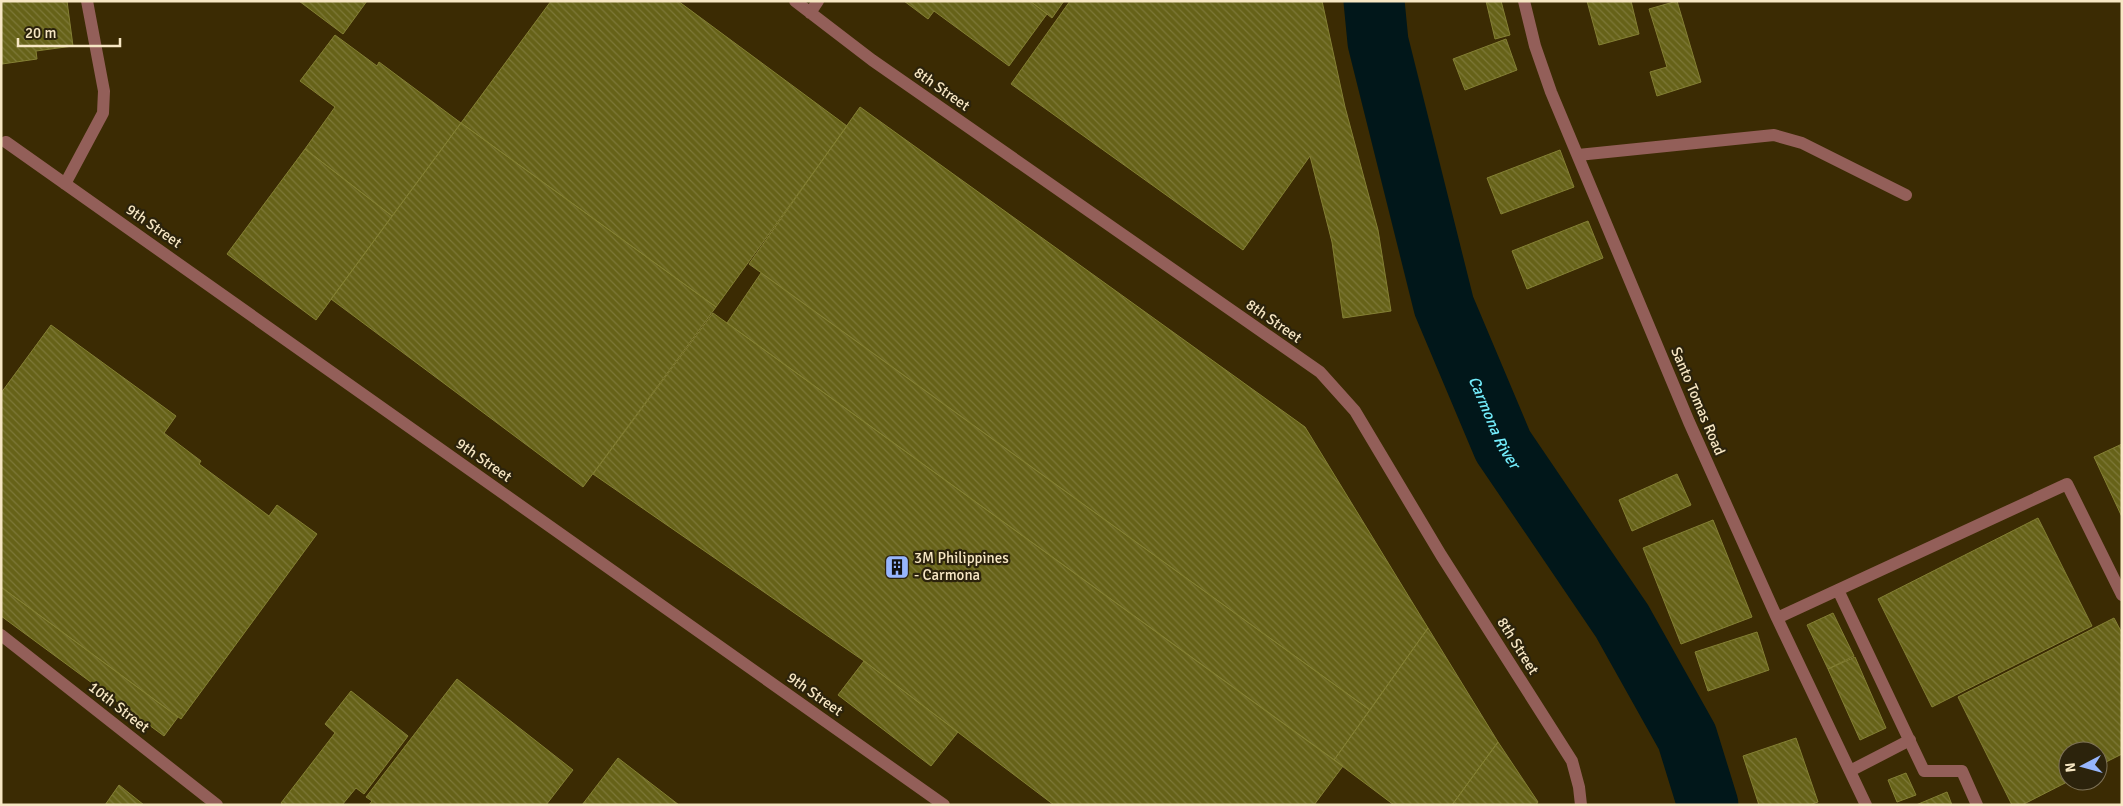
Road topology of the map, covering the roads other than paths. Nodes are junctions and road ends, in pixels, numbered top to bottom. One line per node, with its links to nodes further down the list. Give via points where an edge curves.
1 (87, 1): 8 (street, via 104,90 103,113)
2 (795, 1): 5 (street, 8th Street)
3 (818, 1): 5 (street)
4 (1524, 1): 7 (street, Santo Tomas Road, via 1542,64)
5 (810, 13): 18 (street, 8th Street, via 1320,372 1355,411 1441,555 1572,761)
6 (6, 142): 8 (street, 9th Street)
7 (1578, 155): 9 (street, via 1774,135 1802,143); 12 (street, Santo Tomas Road, via 1689,422)
8 (65, 184): 17 (street, 9th Street)
9 (1906, 195)
10 (1838, 590): 11 (street, via 2067,484); 12 (street); 14 (street)
11 (2122, 595)
12 (1777, 618): 15 (street, Santo Tomas Road)
13 (1, 635): 16 (street, 10th Street)
14 (1910, 740): 15 (street); 20 (street, via 1924,771 1962,771)
15 (1850, 771): 19 (street, Santo Tomas Road)
16 (217, 805)
17 (944, 805)
18 (1581, 805)
19 (1866, 805)
20 (1977, 805)

